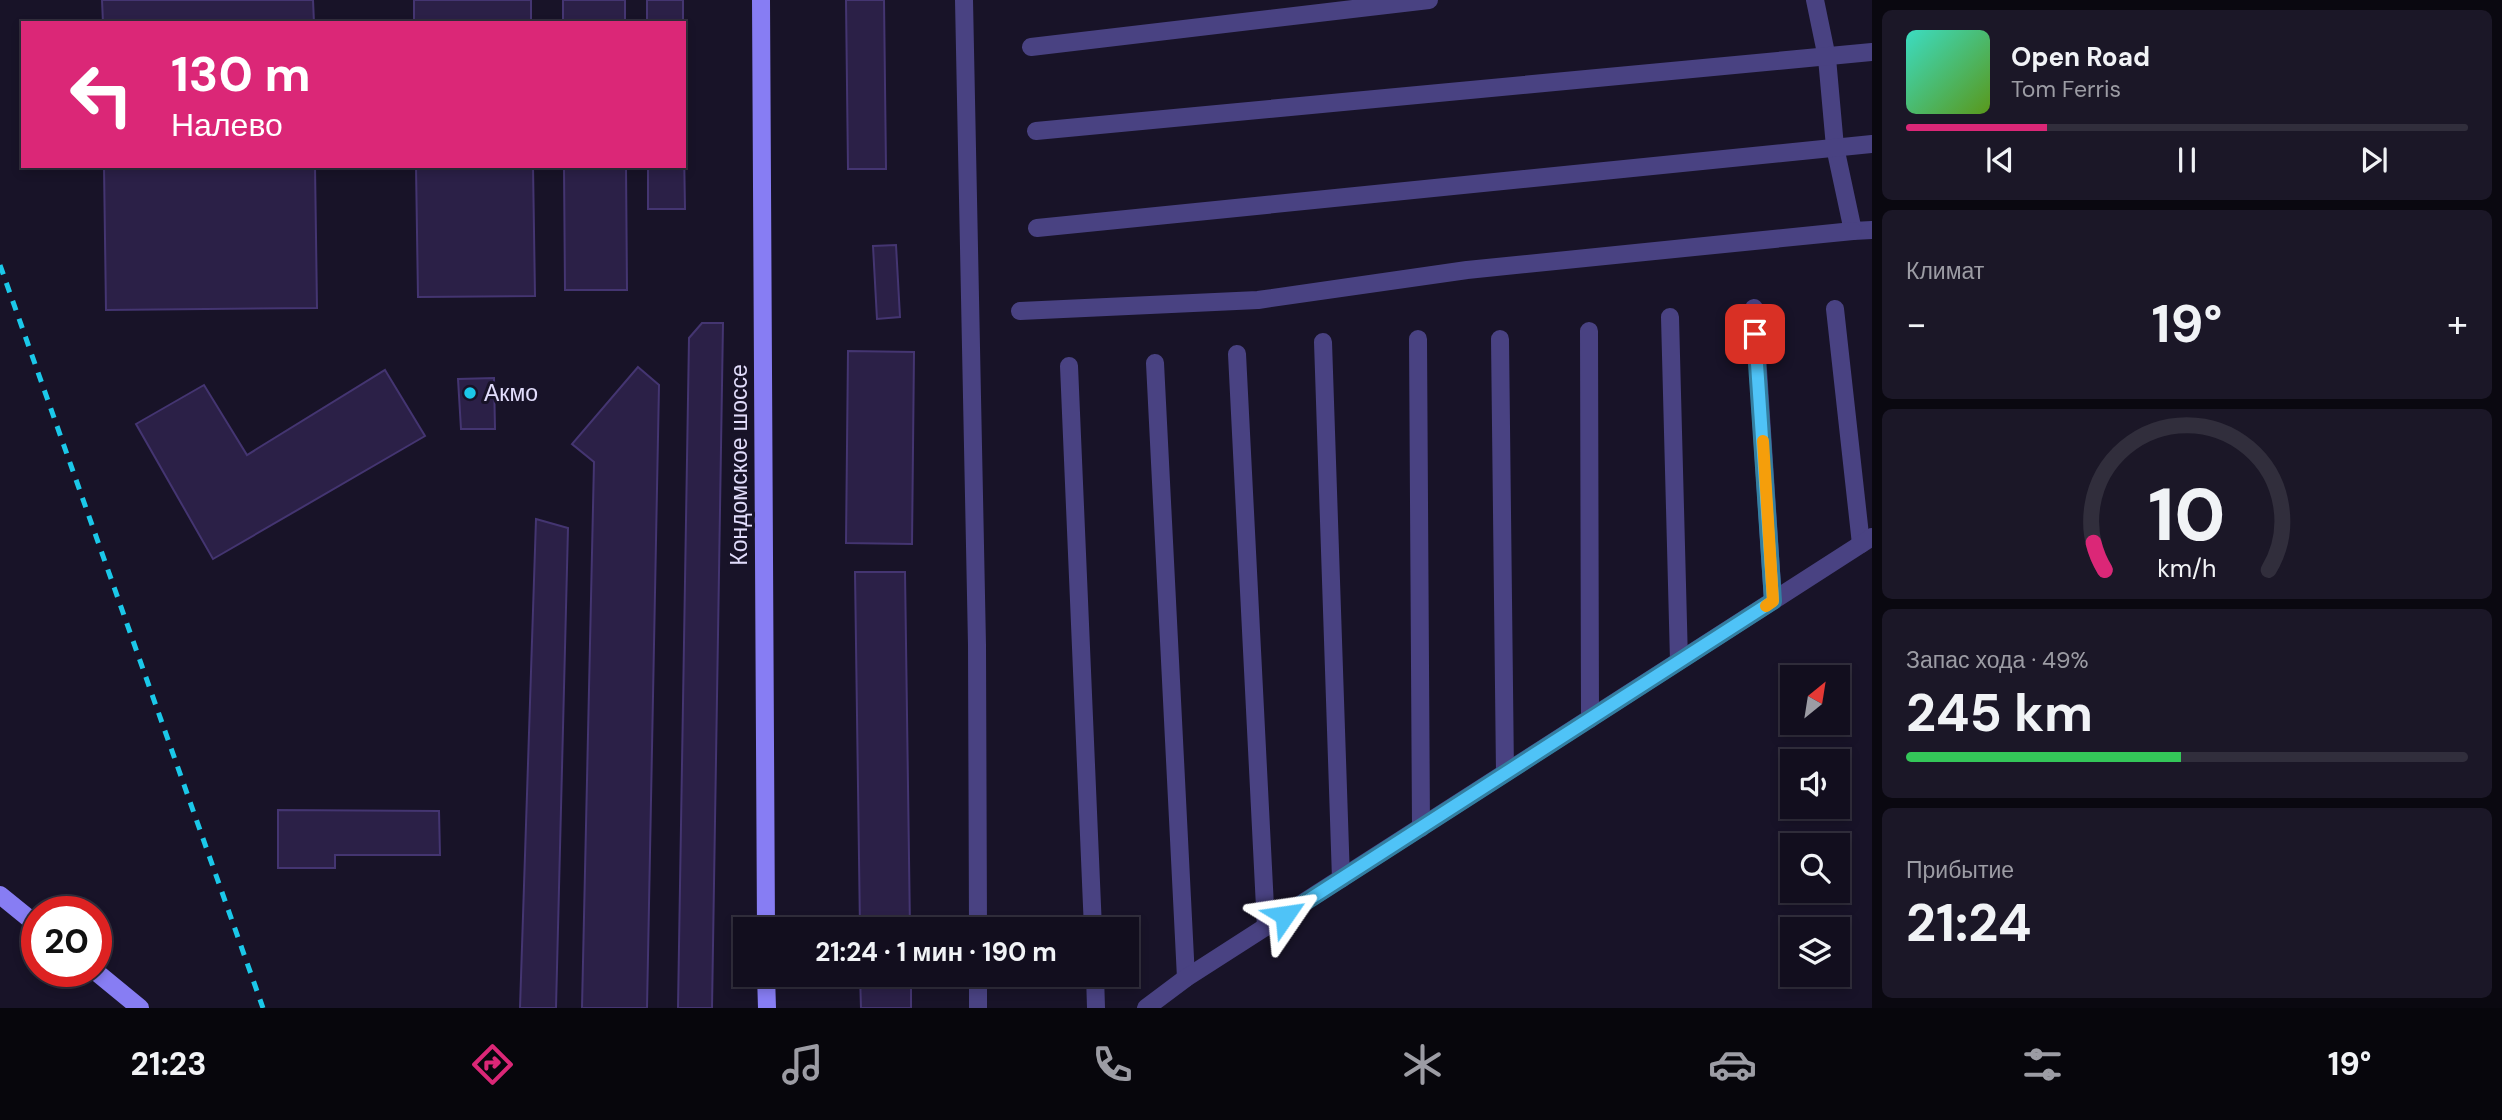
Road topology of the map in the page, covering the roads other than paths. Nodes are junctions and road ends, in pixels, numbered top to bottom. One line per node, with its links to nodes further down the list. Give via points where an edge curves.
1 (761, 0): 34 (street, Кондомское шоссе)
2 (964, 0): 35 (lane)
3 (1429, 0): 5 (lane)
4 (1815, 0): 7 (lane)
5 (1031, 47)
6 (1872, 52): 7 (lane)
7 (1827, 58): 8 (lane); 10 (lane)
8 (1036, 131)
9 (1872, 144): 10 (lane)
10 (1836, 147): 11 (lane); 12 (lane)
11 (1037, 228)
12 (1853, 230): 13 (lane); 16 (lane, via 1467,270 1258,300)
13 (1872, 230)
14 (1754, 308): 26 (lane)
15 (1835, 309): 25 (lane)
16 (1020, 311)
17 (1670, 317): 27 (lane)
18 (1589, 331): 28 (lane)
19 (1418, 339): 30 (lane)
20 (1500, 339): 29 (lane)
21 (1323, 342): 31 (lane)
22 (1237, 354): 37 (lane)
23 (1155, 363): 38 (lane)
24 (1069, 366): 36 (lane)
25 (1867, 541): 26 (lane)
26 (1773, 601): 27 (lane)
27 (1679, 661): 28 (lane)
28 (1590, 719): 29 (lane)
29 (1505, 773): 30 (lane)
30 (1421, 828): 31 (lane)
31 (1341, 879): 37 (lane)
32 (0, 895): 33 (street)
33 (21, 912)
34 (766, 917)
35 (978, 917)
36 (1092, 917)
37 (1266, 927): 38 (lane)
38 (1186, 978): 47 (lane)
39 (112, 985): 43 (street)
40 (766, 987): 44 (street)
41 (978, 987): 45 (lane)
42 (1095, 987): 46 (lane)
43 (140, 1008)
44 (766, 1008)
45 (978, 1008)
46 (1096, 1008)
47 (1146, 1008)

